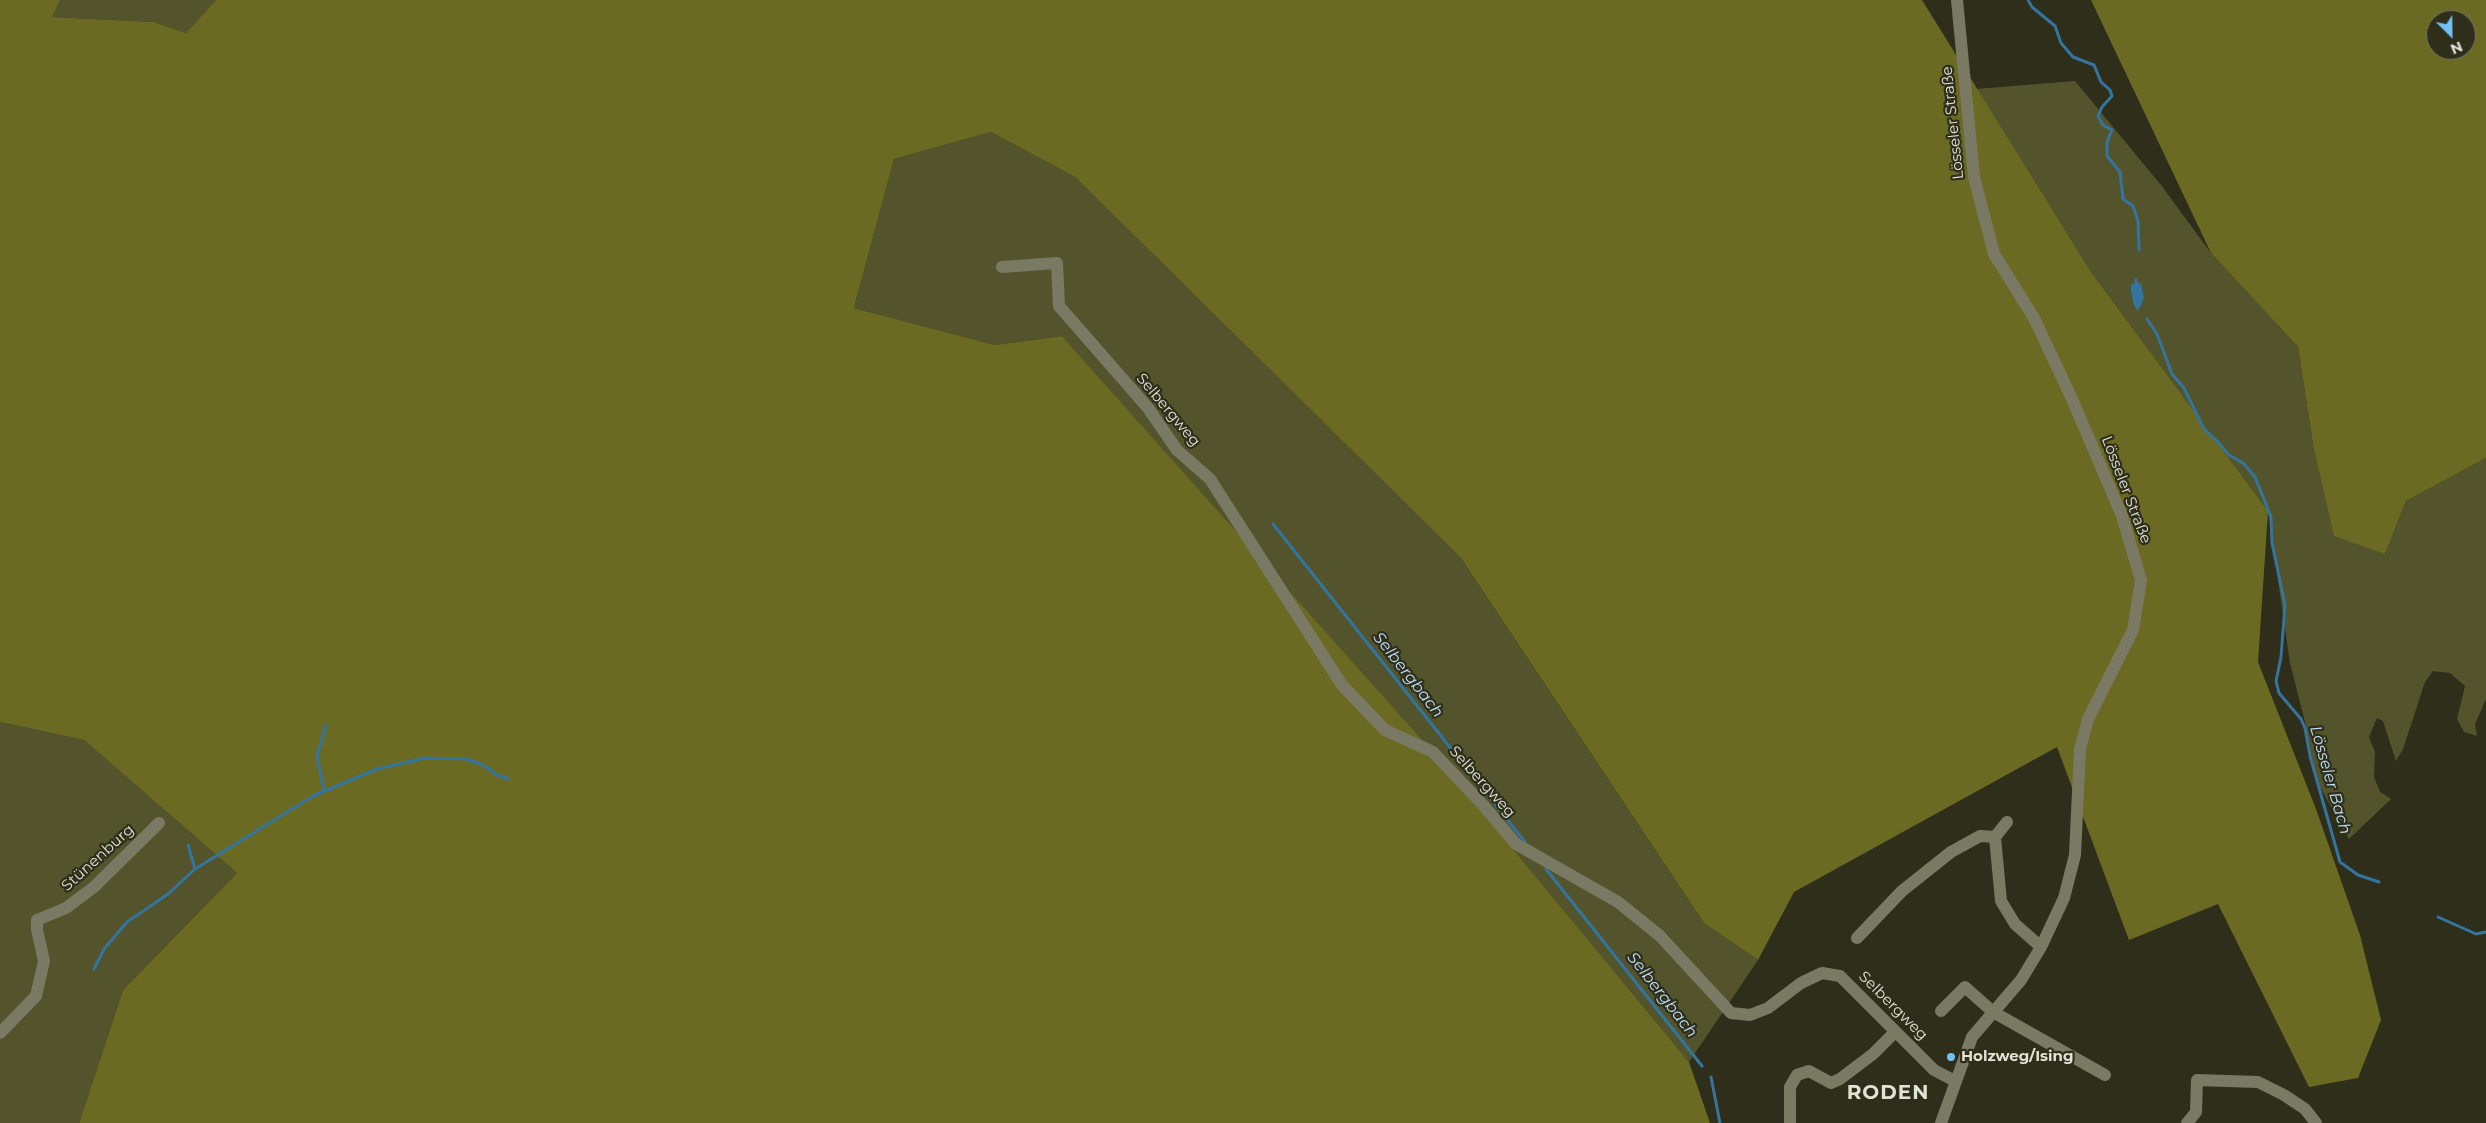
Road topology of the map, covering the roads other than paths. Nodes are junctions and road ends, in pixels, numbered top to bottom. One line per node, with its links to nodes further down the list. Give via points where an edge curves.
1 (1957, 0): 7 (street, Lösseler Straße, via 1974,177 1992,248 2034,318 2072,399 2122,516 2141,580 2133,630 2088,719 2082,742 2072,874 2058,914)
2 (1002, 267): 10 (street, Selbergweg, via 1057,263 1059,306 1148,408 1177,450 1210,479 1342,685 1385,730 1433,752 1516,844 1618,902 1660,936 1732,1012 1750,1015 1768,1008 1801,983 1822,973 1840,976)
3 (2007, 822): 5 (street)
4 (159, 823): 11 (street, Stünenburg, via 94,887 66,908 37,920 44,961 36,996)
5 (1995, 837): 6 (street, via 1980,836 1951,852 1902,891); 7 (street, via 2001,901 2015,924)
6 (1857, 938)
7 (2041, 947): 9 (street, Lösseler Straße, via 2021,980)
8 (1941, 1010): 9 (street, via 1966,987)
9 (1993, 1012): 12 (street); 13 (street, Lösseler Straße, via 1972,1037)
10 (1895, 1032): 13 (street, Selbergweg, via 1934,1070); 14 (street, via 1874,1054 1831,1083 1809,1071 1797,1075 1790,1087)
11 (0, 1033)
12 (2106, 1075)
13 (1955, 1081): 15 (street, Lösseler Straße)
14 (1790, 1123)
15 (1941, 1123)
16 (2187, 1123): 17 (street, via 2196,1112 2197,1080 2258,1082 2305,1109)
17 (2316, 1123)

